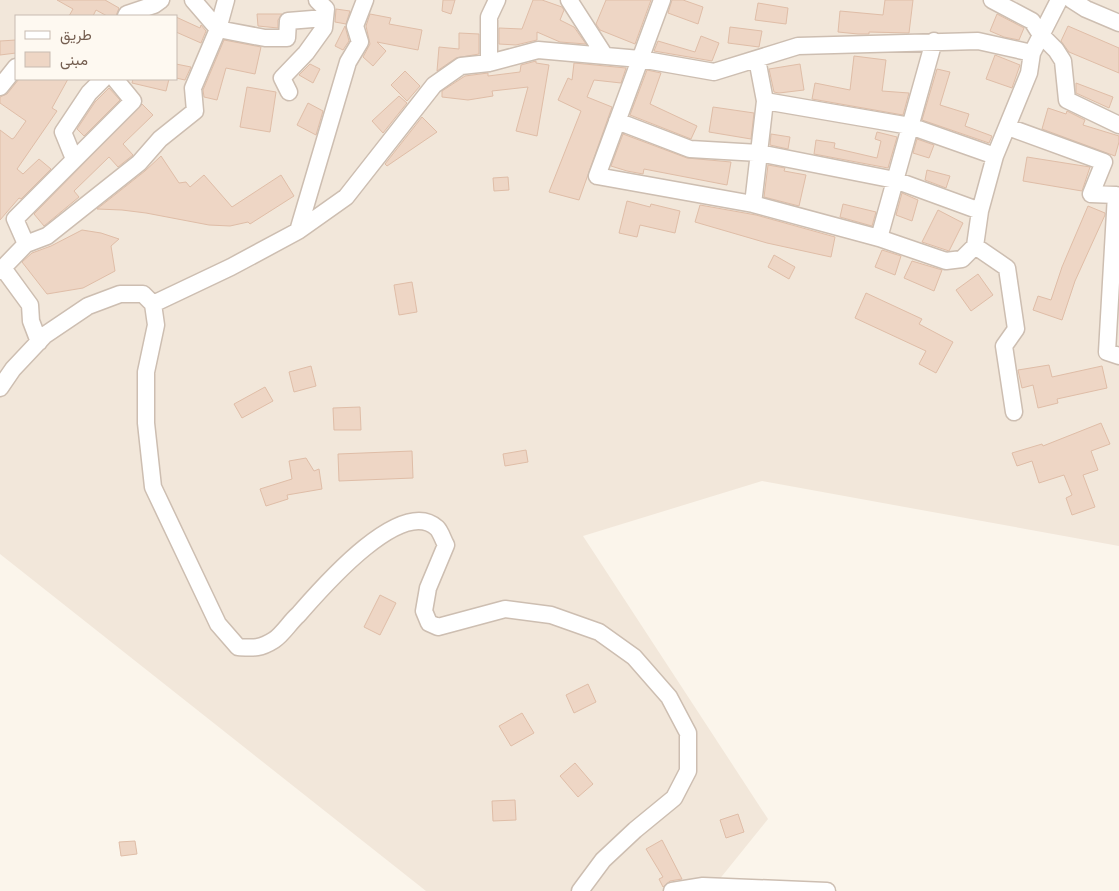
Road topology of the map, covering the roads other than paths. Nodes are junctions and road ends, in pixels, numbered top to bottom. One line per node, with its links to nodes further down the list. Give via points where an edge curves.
1 (161, 0): 11 (street)
2 (193, 0): 14 (street)
3 (226, 0): 14 (street)
4 (317, 0): 12 (street, via 326,9)
5 (365, 0): 39 (street, via 355,26 360,42 348,62)
6 (497, 0): 21 (street, via 489,17)
7 (569, 0): 18 (street)
8 (662, 0): 19 (street)
9 (992, 0): 15 (street, via 1032,21)
10 (1070, 0): 13 (street); 15 (street)
11 (126, 15)
12 (325, 18): 14 (street, via 288,20 287,38 265,38); 26 (street, via 324,28 282,78)
13 (1119, 23)
14 (218, 29): 41 (street, via 192,88 195,111 160,139 139,164 86,206 47,236)
15 (1041, 35): 17 (street); 29 (street, via 1063,61 1068,100)
16 (934, 41): 17 (street, via 978,41); 20 (street, via 798,46); 30 (street)
17 (1032, 53): 31 (street, via 1029,73)
18 (604, 56): 19 (street); 21 (street, via 538,50)
19 (640, 59): 20 (street, via 714,72); 28 (street)
20 (757, 59): 27 (street)
21 (489, 63): 39 (street, via 462,66 434,85 346,197)
22 (15, 68): 25 (street)
23 (102, 80): 34 (street, via 89,93 63,132)
24 (116, 80): 34 (street, via 132,101)
25 (0, 86)
26 (289, 92)
27 (765, 101): 30 (street); 32 (street)
28 (617, 121): 32 (street, via 690,149); 37 (street, via 597,176)
29 (1119, 125)
30 (910, 126): 33 (street); 35 (street)
31 (1008, 127): 33 (street); 36 (street, via 1104,162 1090,194)
32 (760, 152): 35 (street); 37 (street)
33 (995, 156): 38 (street)
34 (74, 159): 41 (street, via 15,218)
35 (895, 180): 38 (street); 40 (street)
36 (1118, 195): 43 (street)
37 (753, 204): 40 (street)
38 (980, 211): 42 (street)
39 (298, 231): 45 (street)
40 (879, 238): 42 (street, via 946,260 962,259)
41 (26, 244): 44 (street)
42 (975, 246): 49 (street, via 1007,268 1016,328 1004,346)
43 (1116, 257): 47 (street, via 1107,352)
44 (1, 269): 46 (street, via 30,305 31,321)
45 (153, 304): 46 (street, via 143,294 120,294 88,306); 50 (street, via 156,325 146,372 146,423 153,487 218,624 238,648 258,648 275,639 344,565 378,537 405,522 426,521 438,529 446,545 428,588 424,611 429,623 438,627 505,609 551,615 599,632 634,657 669,696 688,733 688,771 674,798 604,860)
46 (39, 342): 48 (street)
47 (1119, 356)
48 (0, 388)
49 (1014, 412)
50 (580, 891)
51 (672, 891): 52 (street, via 703,886)
52 (827, 891)

